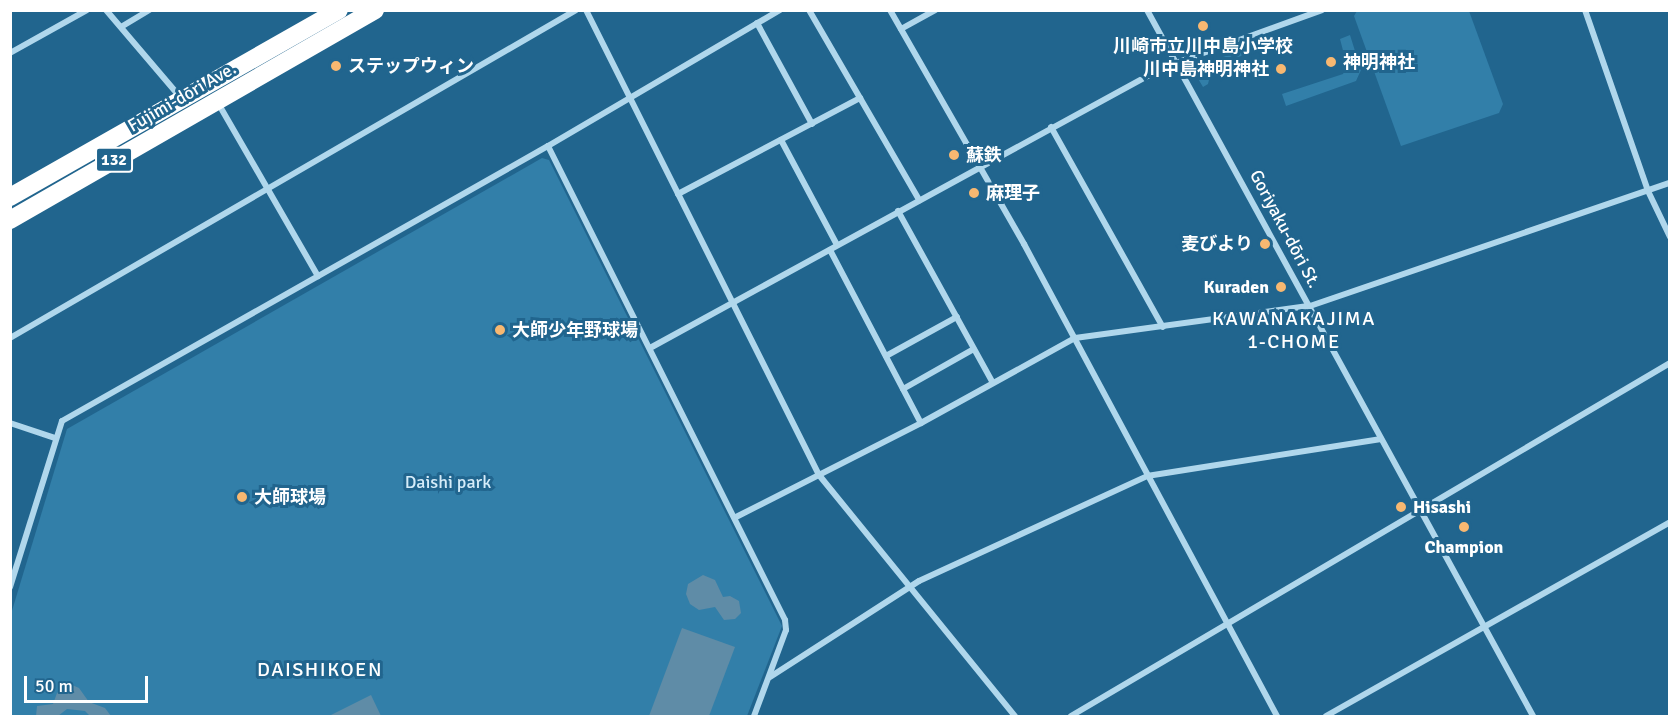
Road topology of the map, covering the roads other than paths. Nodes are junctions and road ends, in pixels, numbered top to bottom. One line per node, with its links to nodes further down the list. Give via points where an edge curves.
1 (87, 10): 18 (street)
2 (106, 10): 16 (street)
3 (149, 10): 16 (street)
4 (339, 10): 21 (highway, Fujimi-dōri Ave. / 132)
5 (375, 10): 23 (highway, Fujimi-dōri Ave. / 132)
6 (576, 10): 30 (street)
7 (586, 10): 20 (street)
8 (780, 10): 15 (street)
9 (809, 10): 22 (street)
10 (890, 10): 17 (street)
11 (935, 10): 17 (street)
12 (1147, 10): 19 (street, Goriyaku-dōri St.)
13 (1322, 10): 19 (street)
14 (1585, 10): 31 (street)
15 (757, 23): 20 (street); 24 (street)
16 (121, 27): 21 (street)
17 (901, 29): 28 (street)
18 (10, 53)
19 (1176, 62): 25 (street); 42 (street, Goriyaku-dōri St.)
20 (631, 97): 27 (street); 32 (street)
21 (181, 98): 23 (street); 33 (highway, Fujimi-dōri Ave. / 132)
22 (860, 98): 24 (street); 34 (street)
23 (217, 101): 30 (street); 36 (highway, Fujimi-dōri Ave. / 132)
24 (812, 124): 26 (street)
25 (1051, 128): 28 (street); 44 (street)
26 (781, 140): 32 (street); 38 (street)
27 (548, 146): 40 (street); 47 (street)
28 (978, 166): 34 (street); 46 (street)
29 (1670, 183): 31 (street)
30 (269, 188): 40 (street); 45 (street)
31 (1648, 191): 37 (street); 42 (street)
32 (678, 194): 41 (street)
33 (10, 196)
34 (920, 200): 35 (street)
35 (898, 211): 38 (street); 43 (street)
36 (10, 220)
37 (1670, 237)
38 (837, 245): 39 (street)
39 (830, 250): 41 (street); 49 (street)
40 (318, 276): 55 (street, via 62,421)
41 (731, 303): 47 (street); 57 (street)
42 (1310, 306): 44 (street); 56 (street, Goriyaku-dōri St.)
43 (957, 317): 48 (street); 49 (street)
44 (1163, 327): 46 (street)
45 (10, 338)
46 (1075, 338): 51 (street); 58 (street)
47 (650, 348): 60 (street)
48 (974, 349): 51 (street); 52 (street)
49 (886, 356): 52 (street)
50 (1670, 363): 59 (street)
51 (993, 383): 54 (street)
52 (903, 389): 54 (street)
53 (10, 423): 55 (street)
54 (921, 423): 57 (street)
55 (54, 438): 63 (street)
56 (1381, 439): 58 (street); 59 (street, Goriyaku-dōri St.)
57 (819, 475): 60 (street); 62 (street)
58 (1147, 476): 62 (street); 64 (street)
59 (1420, 508): 64 (street); 65 (street, Goriyaku-dōri St.)
60 (736, 518): 66 (street, via 785,620 786,630)
61 (1670, 522): 65 (street)
62 (912, 585): 66 (street); 68 (street)
63 (10, 587)
64 (1227, 625): 69 (street); 70 (street)
65 (1485, 628): 71 (street); 72 (street, Goriyaku-dōri St.)
66 (769, 678): 67 (street)
67 (754, 717)
68 (1015, 717)
69 (1071, 717)
70 (1277, 717)
71 (1326, 717)
72 (1533, 717)

